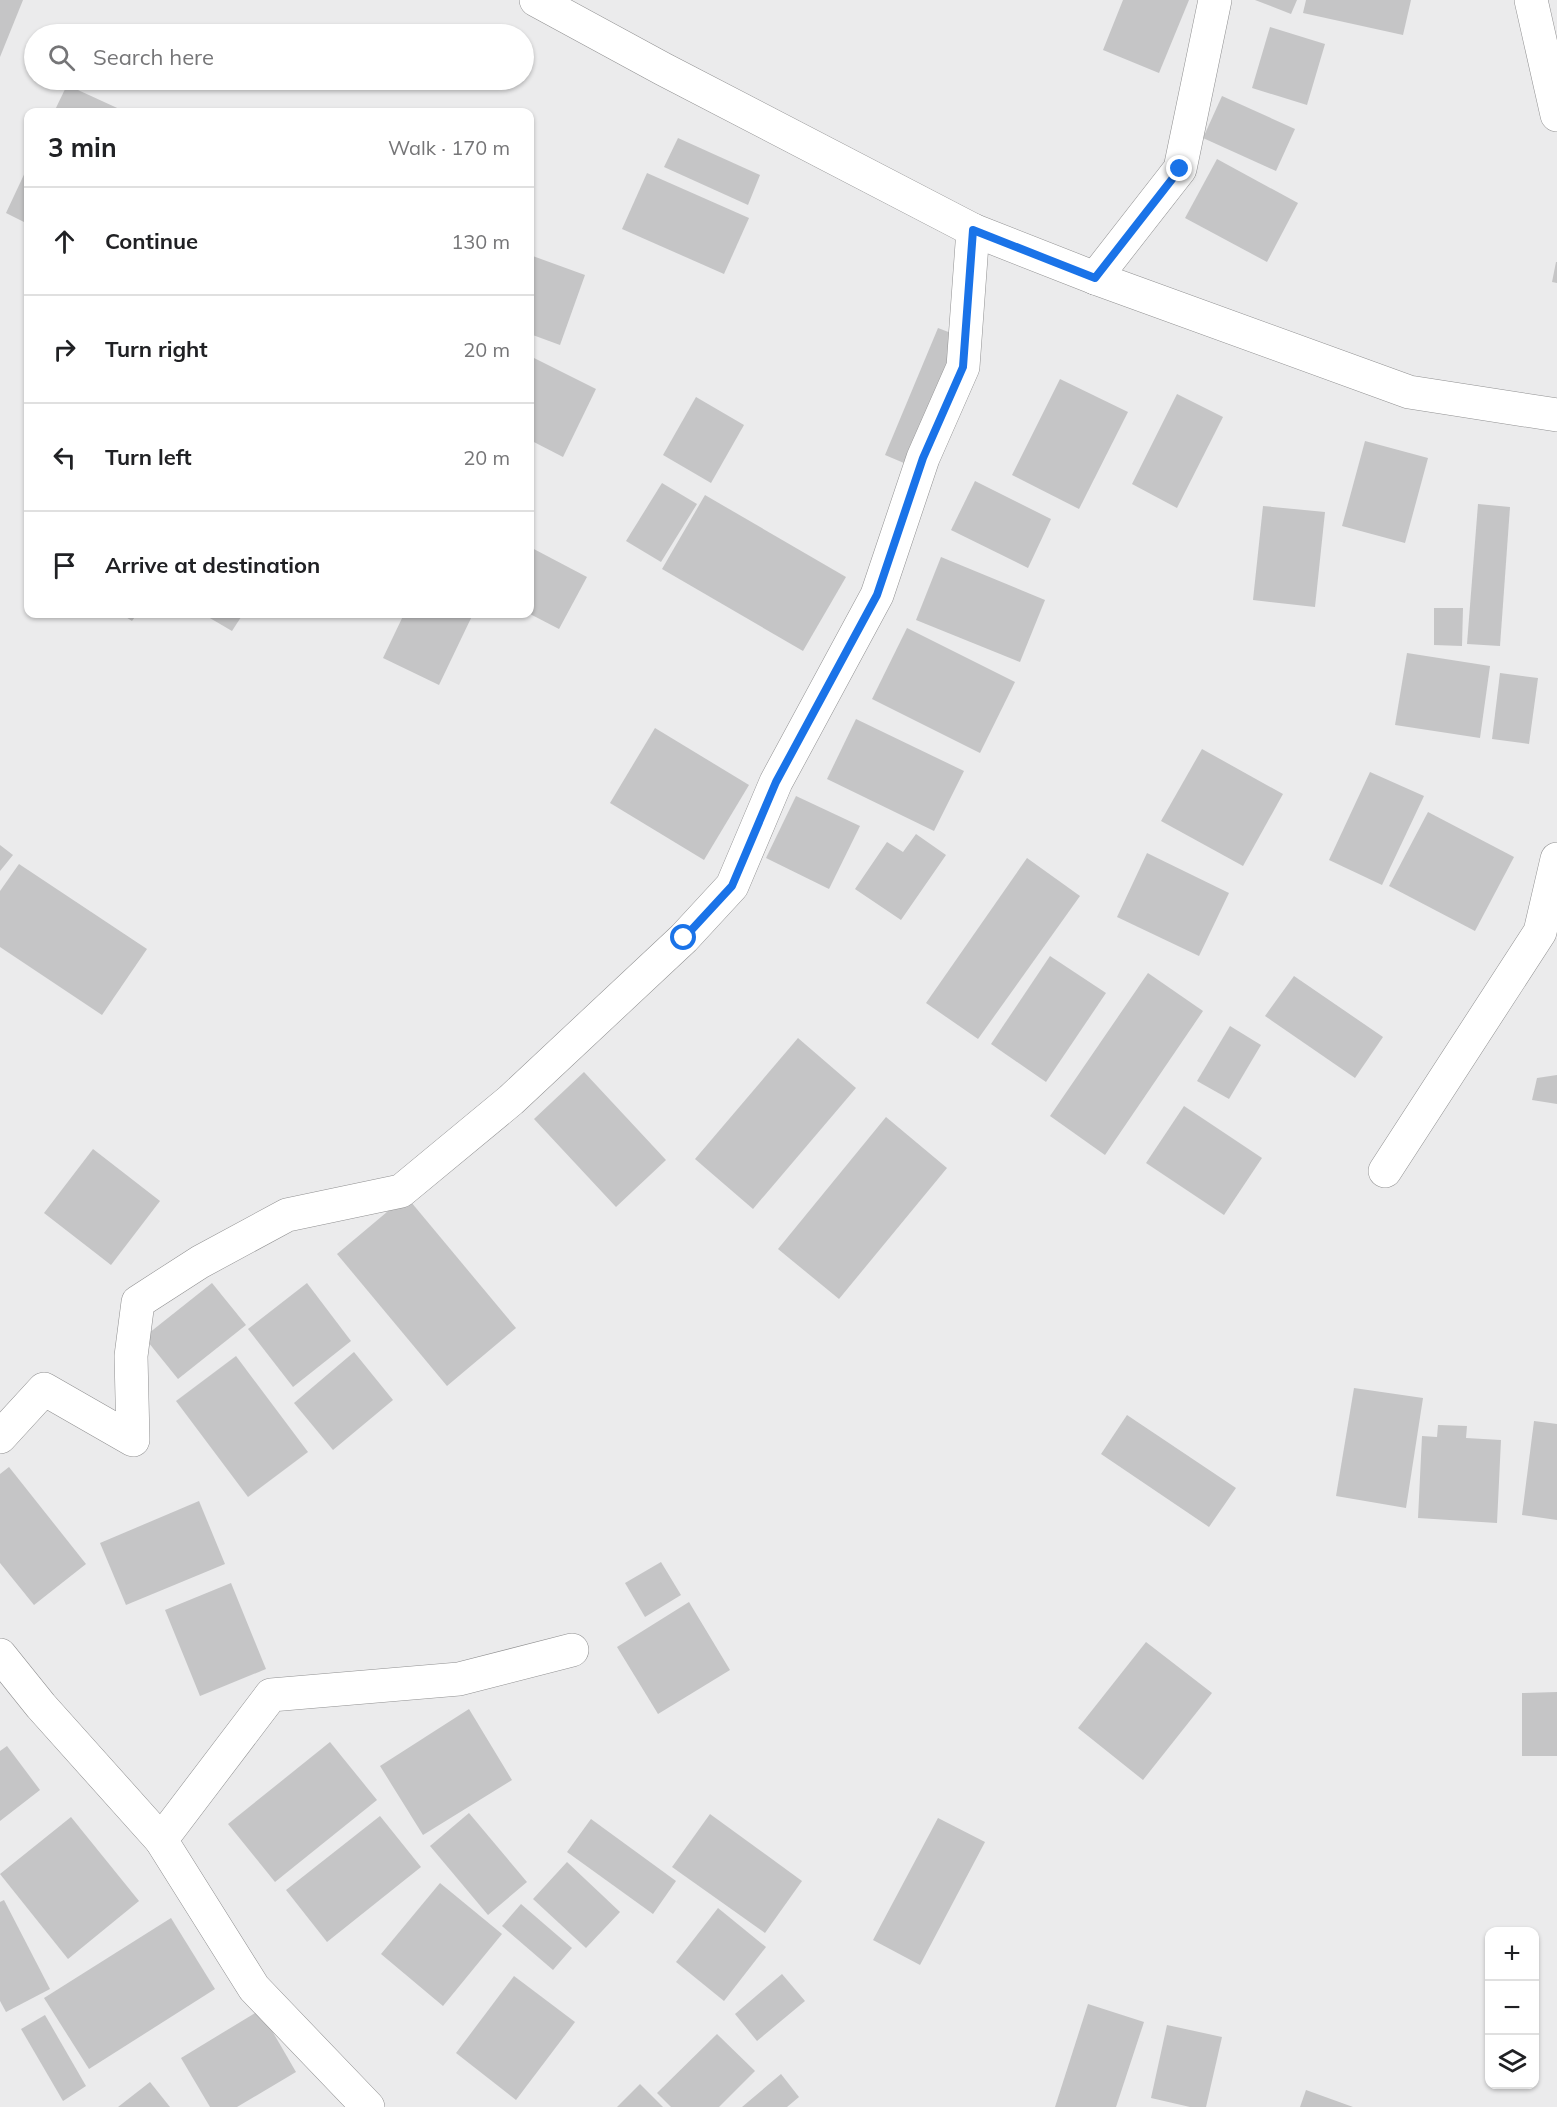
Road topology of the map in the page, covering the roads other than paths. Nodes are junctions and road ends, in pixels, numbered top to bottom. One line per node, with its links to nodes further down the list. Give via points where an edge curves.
1 (536, 0): 5 (street)
2 (1215, 0): 6 (street, via 1180,169)
3 (1531, 0): 4 (street)
4 (1557, 115)
5 (973, 230): 6 (street); 10 (street, via 963,367 923,458 877,595 776,782 732,886 684,938 511,1100 401,1191 287,1215 200,1262 138,1302 131,1356 133,1440 44,1389)
6 (1095, 278): 7 (street, via 1409,392)
7 (1557, 415)
8 (1557, 859): 9 (street, via 1540,932)
9 (1384, 1171)
10 (0, 1437)
11 (573, 1650): 13 (street, via 459,1679 271,1695)
12 (0, 1655): 13 (street)
13 (161, 1840): 14 (street, via 254,1988)
14 (368, 2107)

